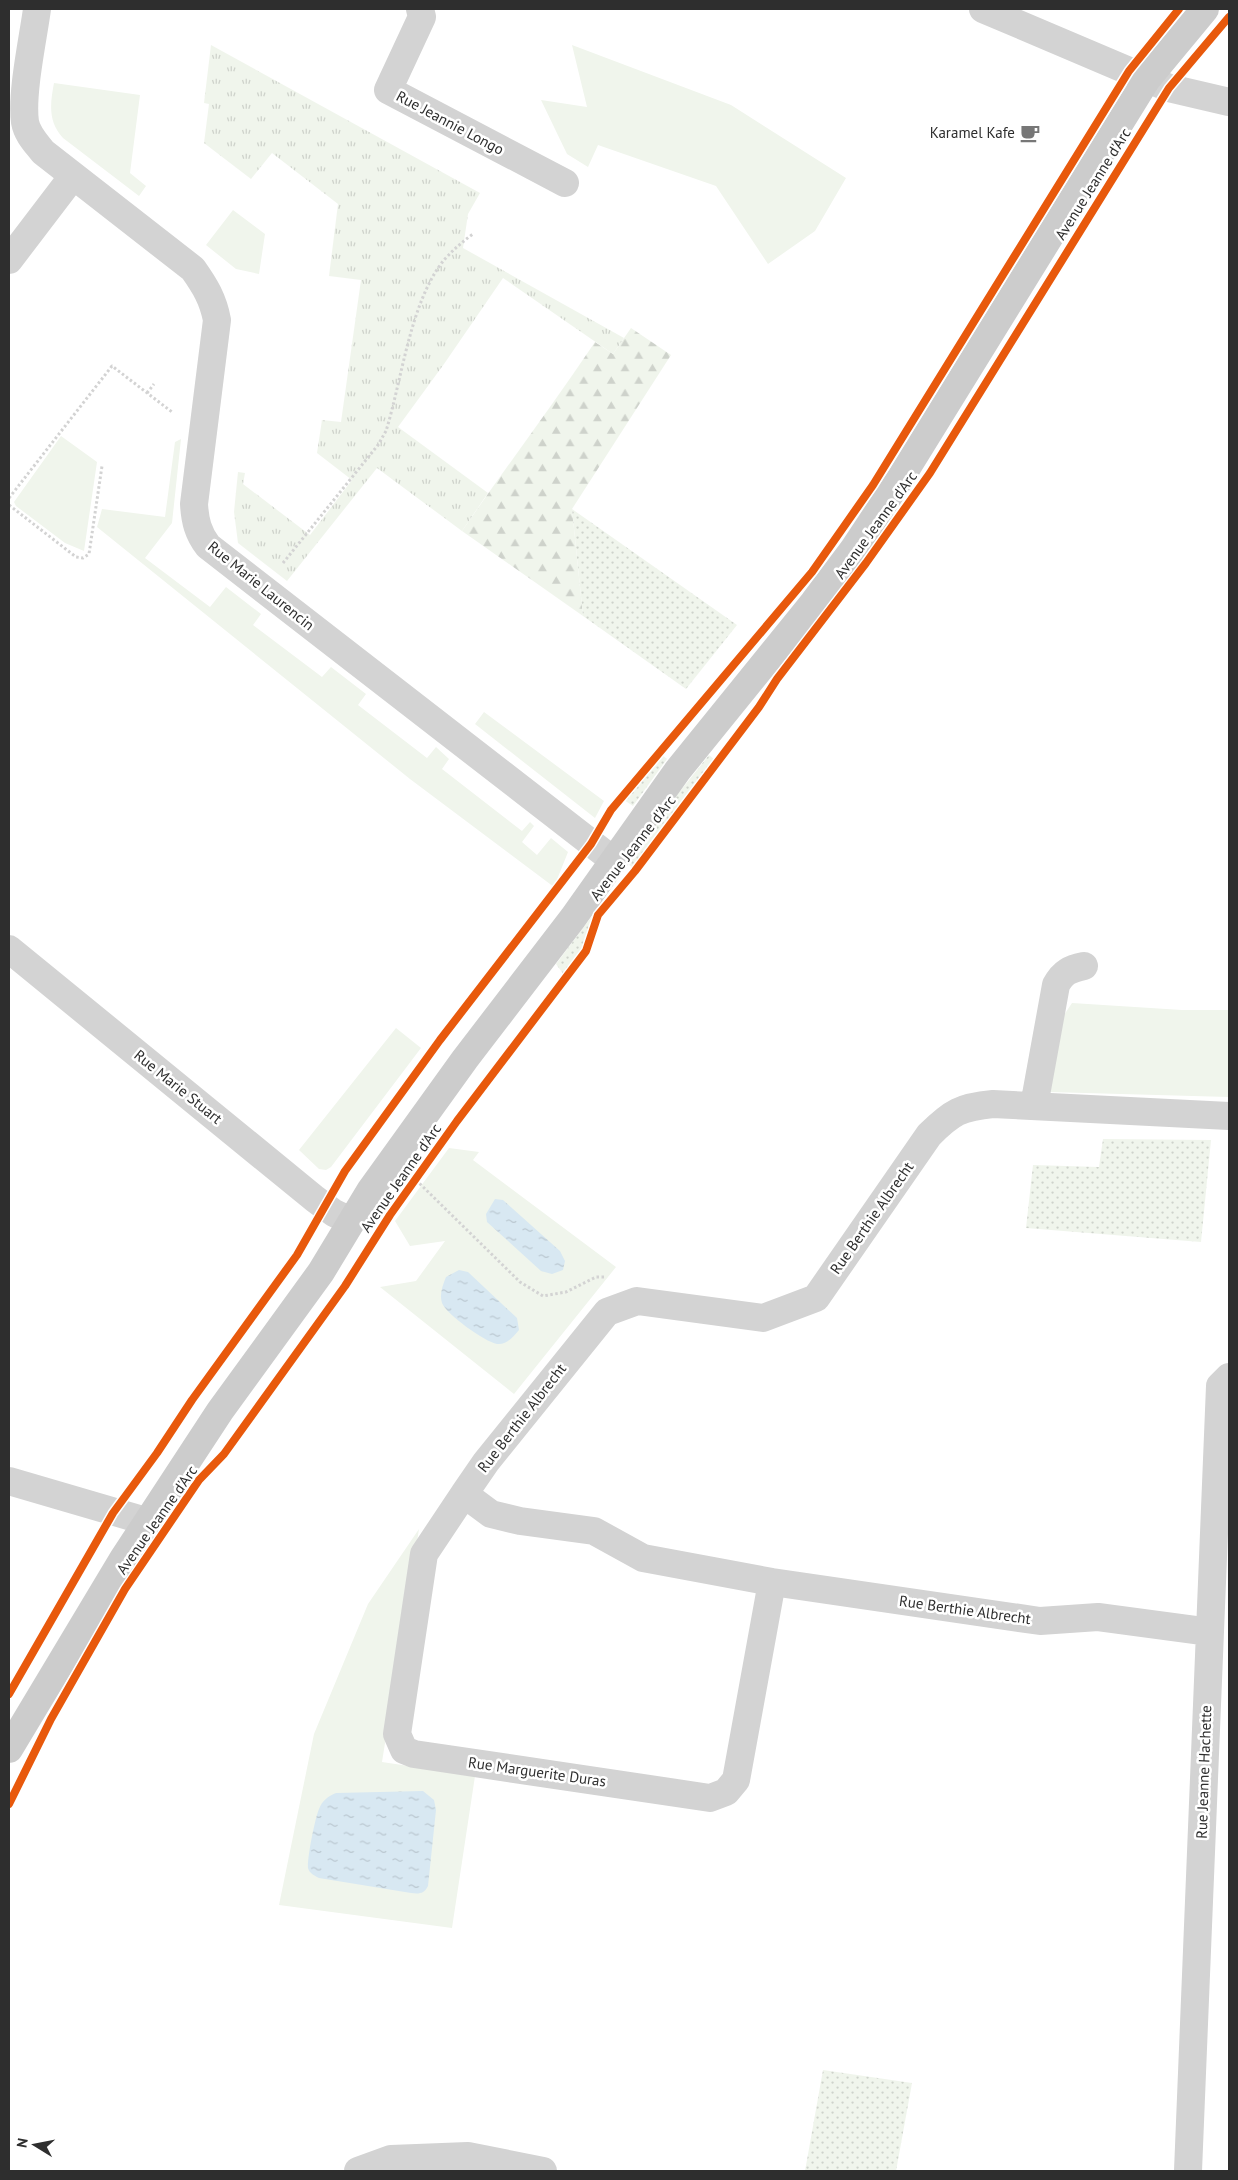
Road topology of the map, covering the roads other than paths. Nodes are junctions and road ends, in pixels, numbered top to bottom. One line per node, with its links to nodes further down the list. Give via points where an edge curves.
1 (37, 9): 7 (street, Rue Marie Laurencin, via 24,104 26,123 30,135 43,152)
2 (420, 9): 8 (street, Rue Jeannie Longo, via 422,17 388,90)
3 (983, 9): 5 (street)
4 (1205, 9): 5 (street, Avenue Jeanne d'Arc)
5 (1147, 79): 6 (street, via 1169,88); 10 (street, Avenue Jeanne d'Arc, via 852,550 678,770)
6 (1229, 102)
7 (73, 176): 9 (street); 10 (street, Rue Marie Laurencin, via 193,269 214,303 217,320 194,504 199,535 208,546)
8 (565, 183)
9 (9, 260)
10 (613, 860): 15 (street, Avenue Jeanne d'Arc, via 573,918 465,1059)
11 (9, 949): 15 (street, Rue Marie Stuart, via 315,1199)
12 (1084, 966): 13 (street, via 1062,975 1056,986)
13 (1034, 1106): 14 (street, Rue Berthie Albrecht); 18 (street, Rue Berthie Albrecht, via 971,1106 947,1116 929,1135 816,1298 763,1318 637,1301 607,1312)
14 (1229, 1116)
15 (351, 1221): 19 (street, Avenue Jeanne d'Arc, via 321,1272 220,1411)
16 (1229, 1377): 21 (street, Rue Jeanne Hachette, via 1220,1386)
17 (9, 1481): 19 (street)
18 (464, 1494): 20 (street, Rue Berthie Albrecht, via 491,1514 594,1531 643,1558); 20 (street, Rue Marguerite Duras, via 424,1554 397,1734 404,1750 414,1754 710,1798 726,1792 736,1780)
19 (148, 1522): 22 (street, Avenue Jeanne d'Arc, via 94,1604)
20 (772, 1582): 21 (street, Rue Berthie Albrecht, via 1040,1621 1098,1617)
21 (1210, 1632): 25 (street, Rue Jeanne Hachette)
22 (9, 1749)
23 (358, 2171): 24 (street, via 391,2159 468,2156)
24 (543, 2171)
25 (1188, 2171)

